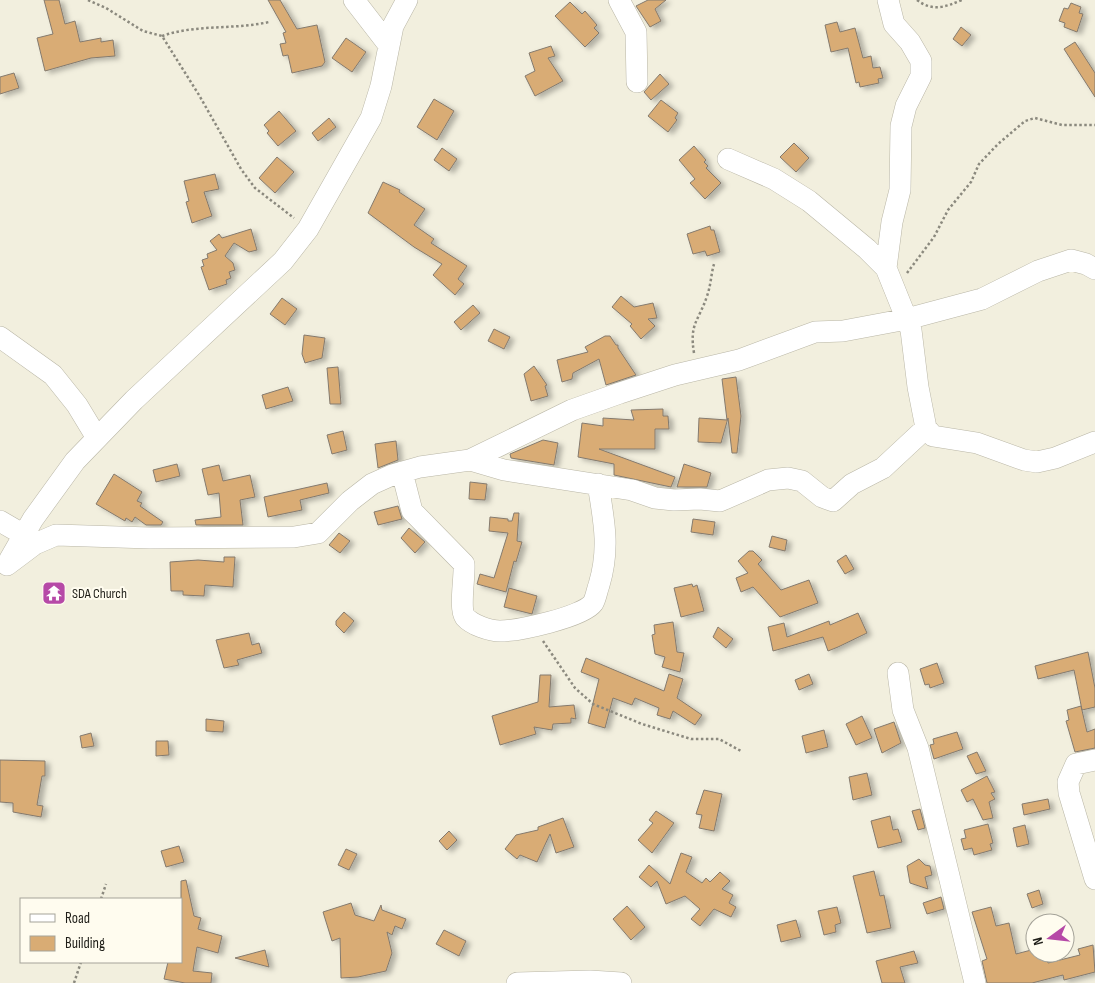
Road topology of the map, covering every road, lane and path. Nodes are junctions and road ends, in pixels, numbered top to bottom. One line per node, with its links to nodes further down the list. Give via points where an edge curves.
1 (88, 0): 9 (path, via 106,8 124,22)
2 (354, 0): 10 (street)
3 (407, 0): 10 (street, via 393,26)
4 (619, 0): 11 (street, via 636,32)
5 (888, 0): 16 (street, via 894,24 921,61 920,76 900,126 900,190)
6 (917, 0): 7 (path, via 932,8)
7 (962, 0)
8 (269, 22): 9 (path, via 239,28 193,28)
9 (162, 36): 14 (path, via 255,188)
10 (388, 44): 14 (street, via 381,86 371,118)
11 (637, 82)
12 (1095, 125): 18 (path, via 1062,125 1030,119 998,144 979,164 969,185 910,267)
13 (728, 159): 16 (street, via 774,179 802,196 867,248)
14 (308, 229): 23 (street, via 283,261)
15 (714, 264): 21 (path, via 706,299 693,326 691,338 695,361)
16 (886, 268): 18 (street)
17 (1095, 269): 19 (street, via 1071,260 1038,271 982,299)
18 (897, 297): 19 (street)
19 (907, 319): 21 (street, via 844,331 815,332 739,360); 22 (street, via 913,338)
20 (0, 337): 23 (street, via 53,375)
21 (692, 371): 25 (street, via 572,410)
22 (926, 428): 24 (street, via 933,436 977,444 1037,462); 27 (street, via 883,468 852,484 833,501 822,497 802,481 788,478 768,480 717,501 664,500)
23 (97, 438): 29 (street, via 75,461)
24 (1095, 442)
25 (470, 460): 26 (street); 27 (street, via 504,470)
26 (402, 472): 30 (street, via 372,484 350,500 318,533 307,536 150,538 56,535 35,544); 31 (street, via 412,511 464,564 462,608 466,617 483,627 499,631)
27 (598, 484): 31 (street, via 606,545 603,573 594,602 586,610)
28 (0, 522): 29 (street)
29 (24, 535): 30 (street)
30 (3, 570)
31 (533, 625): 33 (path, via 575,688 593,704 691,739 719,739)
32 (898, 673): 42 (street, via 903,710 918,748)
33 (741, 751)
34 (1095, 760): 35 (street, via 1076,764 1068,782)
35 (1095, 879)
36 (106, 884): 37 (path)
37 (102, 898)
38 (81, 963): 39 (path)
39 (74, 983)
40 (517, 983): 41 (street)
41 (622, 983)
42 (975, 983)

